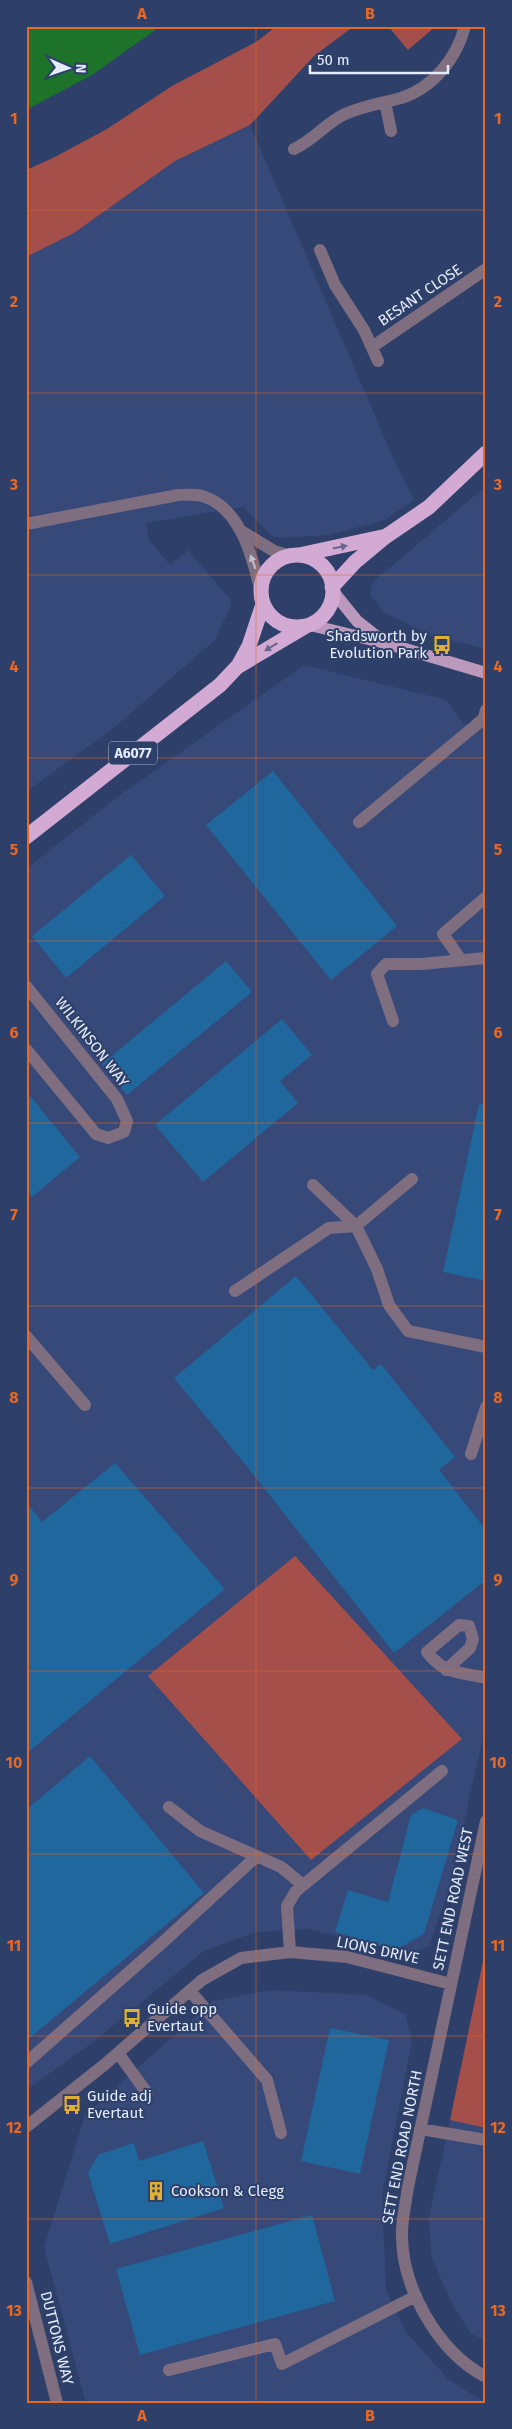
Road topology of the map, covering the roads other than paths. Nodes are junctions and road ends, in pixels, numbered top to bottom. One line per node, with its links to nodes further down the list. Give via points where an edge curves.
1 (465, 26): 2 (street, via 456,52 437,76 415,92)
2 (385, 102): 3 (street); 4 (street, via 343,115 308,143)
3 (391, 131)
4 (294, 149)
5 (320, 250): 7 (street, BESANT CLOSE, via 347,307)
6 (486, 269): 7 (street, BESANT CLOSE)
7 (372, 347): 8 (street, BESANT CLOSE)
8 (378, 360)
9 (486, 453): 12 (highway, A6077, via 429,507)
10 (26, 524): 11 (street, via 178,495 202,496 218,504)
11 (241, 531): 13 (street, via 274,551); 15 (street, one-way to 11, via 256,570)
12 (385, 537): 13 (highway, A6077, one-way to 12); 14 (highway, A6077, via 355,562)
13 (293, 556): 14 (highway, via 317,561 325,569); 15 (highway, A6077, via 274,563 267,572 262,582)
14 (332, 589): 16 (highway, A6077, via 327,611); 17 (main road, via 357,621)
15 (262, 598): 16 (highway, via 272,617 285,625); 18 (highway, A6077, via 249,646)
16 (308, 626): 17 (main road); 18 (highway, A6077, one-way to 18)
17 (385, 643): 19 (main road)
18 (238, 667): 22 (highway, A6077, via 220,685)
19 (486, 673)
20 (486, 710): 21 (street, via 484,718 475,726)
21 (359, 822)
22 (26, 837)
23 (486, 897): 25 (street, via 443,934)
24 (486, 958): 25 (street)
25 (461, 960): 27 (street, via 386,964 376,974)
26 (26, 986): 28 (street, WILKINSON WAY, via 117,1099 127,1121 124,1132 108,1138 96,1134)
27 (393, 1021)
28 (26, 1049)
29 (412, 1179): 31 (street)
30 (313, 1185): 31 (street)
31 (356, 1226): 32 (street, via 329,1228); 34 (street, via 377,1269 388,1305 408,1331)
32 (235, 1291)
33 (26, 1336): 35 (street)
34 (486, 1347)
35 (84, 1405)
36 (486, 1407): 37 (street)
37 (471, 1454)
38 (446, 1670): 39 (street)
39 (486, 1678)
40 (442, 1770): 44 (street)
41 (169, 1808): 43 (street, via 200,1831)
42 (486, 1822): 46 (street, SETT END ROAD WEST)
43 (257, 1856): 44 (street, via 281,1867); 49 (street)
44 (303, 1885): 45 (street, via 296,1890 287,1906)
45 (290, 1952): 46 (street, LIONS DRIVE, via 347,1957); 47 (street, LIONS DRIVE, via 241,1958)
46 (451, 1984): 52 (street, SETT END ROAD NORTH)
47 (190, 1990): 48 (street, LIONS DRIVE); 53 (street, via 267,2080)
48 (118, 2052): 50 (street); 51 (street, LIONS DRIVE)
49 (26, 2063)
50 (147, 2093)
51 (26, 2127)
52 (420, 2128): 54 (street); 56 (street, SETT END ROAD NORTH, via 402,2234 408,2274)
53 (281, 2134)
54 (486, 2140)
55 (26, 2282): 59 (street, DUTTONS WAY)
56 (416, 2296): 57 (street, via 282,2364 275,2344); 58 (street, SETT END ROAD NORTH, via 442,2342 471,2369)
57 (168, 2370)
58 (486, 2377)
59 (57, 2403)

